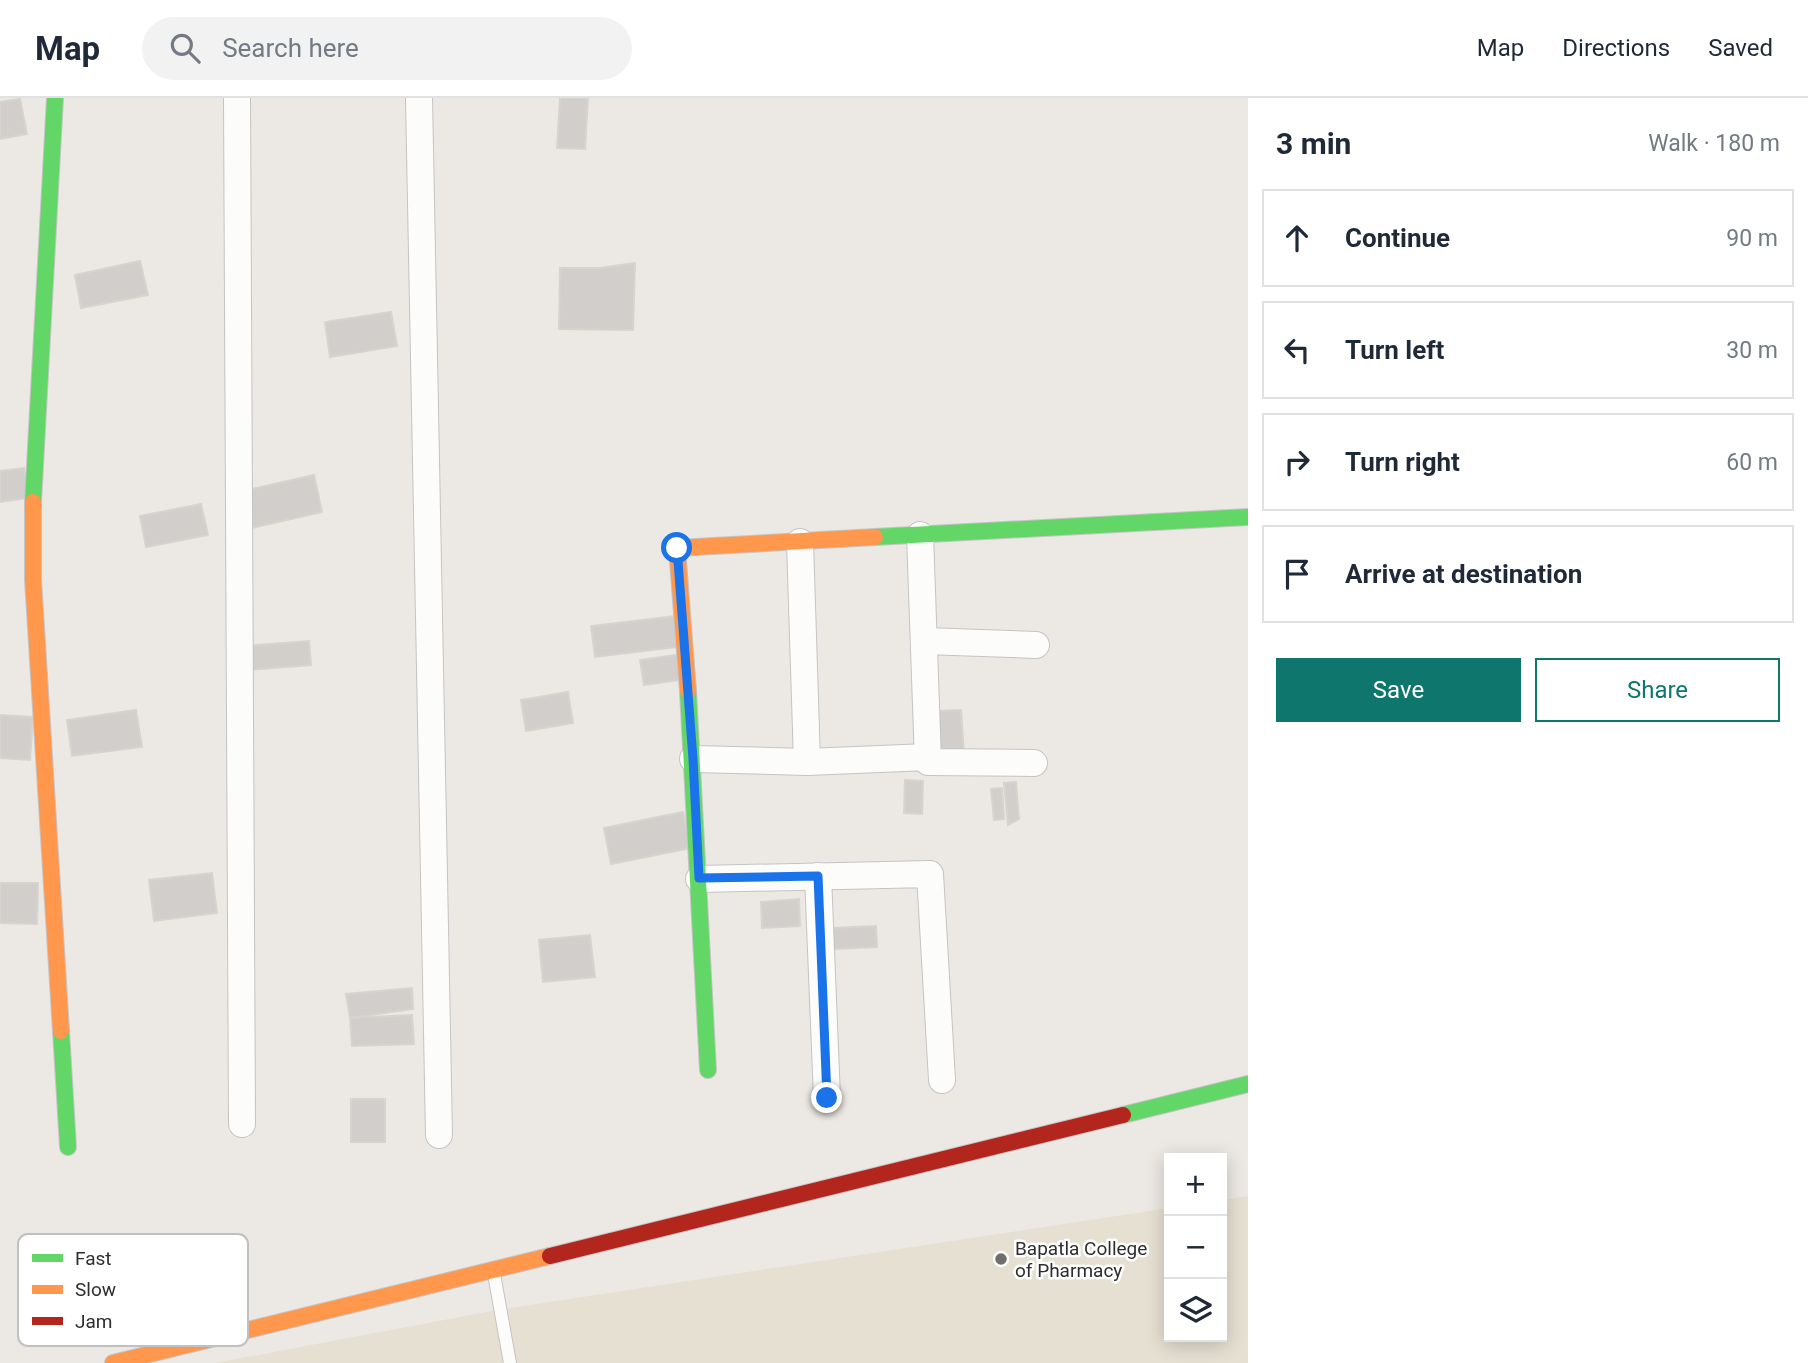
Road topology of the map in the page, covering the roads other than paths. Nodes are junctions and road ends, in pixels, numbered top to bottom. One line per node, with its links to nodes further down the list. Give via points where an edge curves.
1 (55, 98): 21 (street, via 33,579)
2 (237, 98): 19 (street)
3 (419, 98): 20 (street)
4 (1248, 517): 5 (street)
5 (920, 535): 6 (street); 7 (street)
6 (800, 542): 10 (street, via 677,548); 11 (street)
7 (924, 641): 8 (street); 9 (street)
8 (1036, 645)
9 (928, 757): 11 (street); 12 (street, via 928,762)
10 (693, 759): 11 (street); 14 (street)
11 (807, 762)
12 (1034, 763)
13 (818, 876): 14 (street); 16 (street, via 930,874); 18 (street)
14 (699, 878): 15 (street)
15 (708, 1070)
16 (942, 1080)
17 (1248, 1084): 22 (street)
18 (827, 1098)
19 (242, 1124)
20 (439, 1135)
21 (68, 1147)
22 (494, 1271): 23 (street); 26 (lane)
23 (248, 1330)
24 (183, 1346): 25 (street)
25 (113, 1363)
26 (510, 1363)

